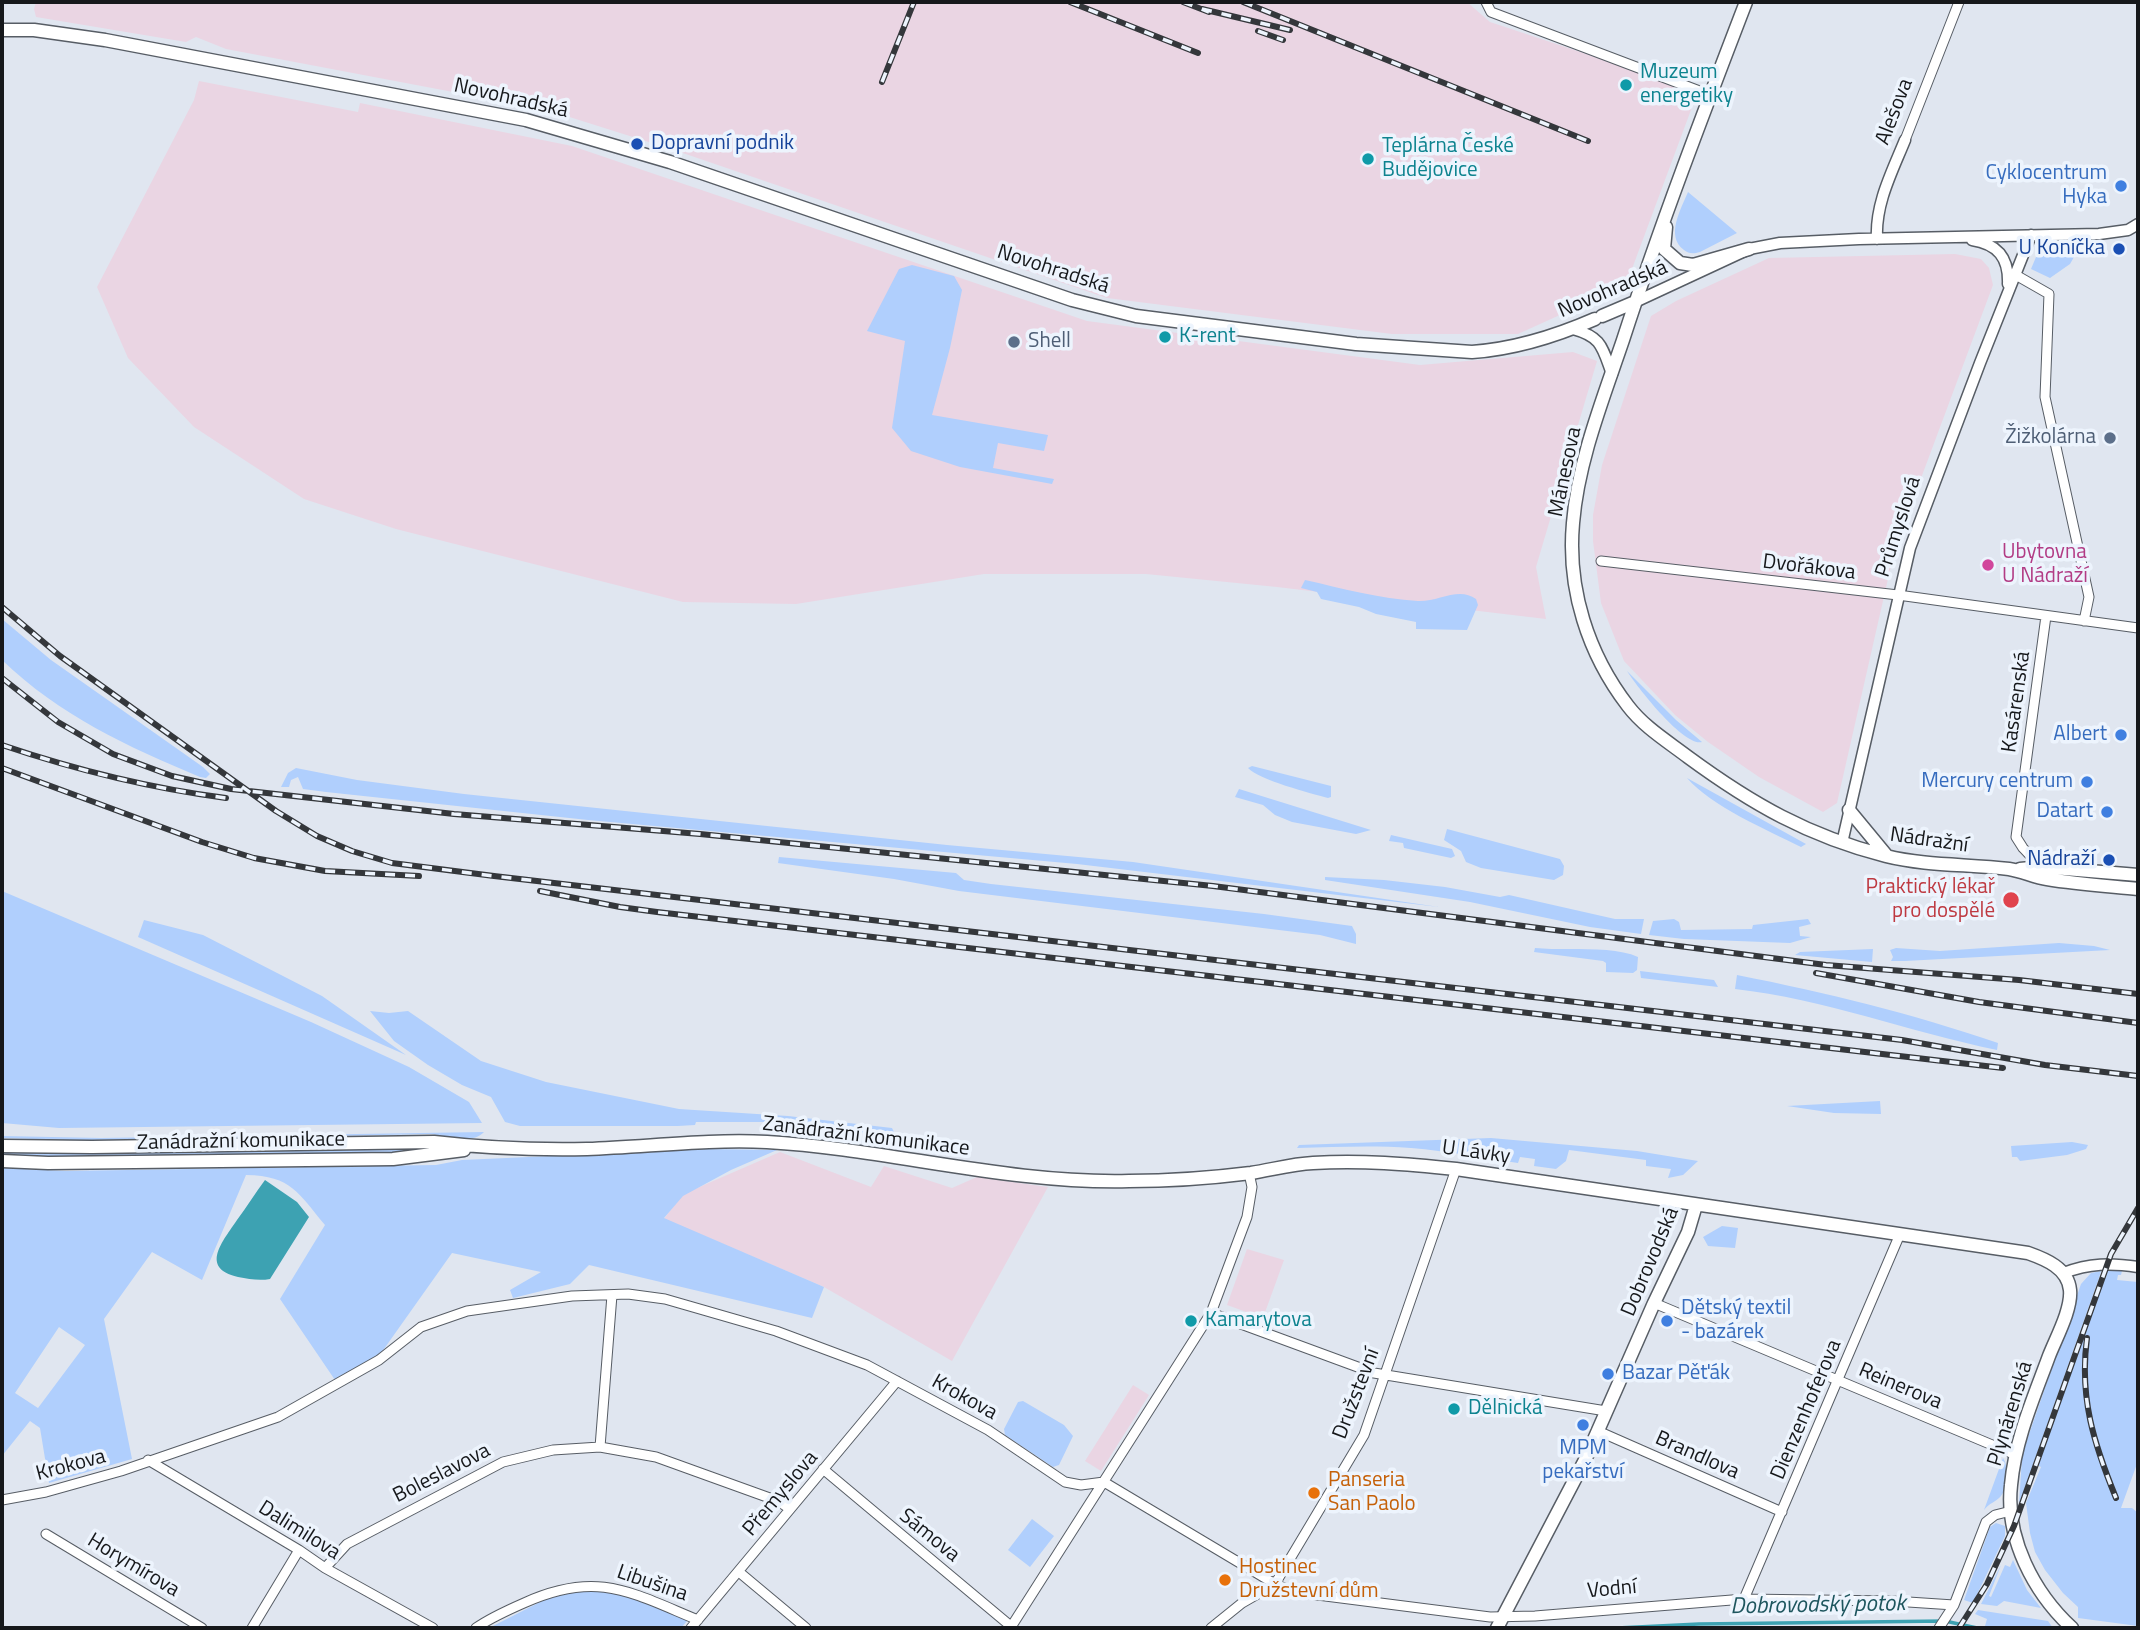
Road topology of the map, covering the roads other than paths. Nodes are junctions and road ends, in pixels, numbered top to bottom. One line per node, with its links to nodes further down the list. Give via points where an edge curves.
1 (1486, 2): 5 (street, via 1491,12)
2 (1746, 2): 5 (main road, Mánesova)
3 (1959, 2): 6 (street, Alešova)
4 (2, 30): 17 (main road, Novohradská, via 105,40 526,120 670,162 1072,300 1149,318 1356,345 1472,352 1505,349)
5 (1710, 95): 7 (main road, Mánesova)
6 (1905, 140): 12 (street, Alešova, via 1882,200)
7 (1668, 209): 13 (main road, via 1664,249 1680,263 1693,265); 16 (main road, Mánesova)
8 (2138, 212): 9 (street)
9 (2133, 227): 10 (street, Novohradská, via 2099,234)
10 (2031, 235): 11 (street, Novohradská); 14 (street, Průmyslová)
11 (1949, 237): 12 (street, Novohradská); 15 (street, via 1991,244 2000,251 2007,269)
12 (1877, 239): 13 (street, Novohradská, via 1780,243)
13 (1749, 249): 16 (street, Novohradská)
14 (2014, 274): 15 (street, Průmyslová); 22 (street, via 2049,294 2045,397 2089,597)
15 (2006, 296): 20 (street, Průmyslová, via 1931,489)
16 (1635, 302): 17 (main road, Novohradská); 18 (main road, Mánesova)
17 (1573, 329): 18 (street, via 1600,342)
18 (1612, 374): 25 (main road, Mánesova, via 1581,476 1573,523 1572,569 1579,611 1597,656 1628,706 1649,728 1731,788 1788,821)
19 (1601, 561): 20 (street, Dvořákova)
20 (1898, 595): 21 (street, Dvořákova); 24 (street, Průmyslová)
21 (2046, 616): 22 (street, Dvořákova); 27 (street, Kasárenská, via 2016,837)
22 (2084, 621): 23 (street, Dvořákova)
23 (2138, 628)
24 (1849, 810): 25 (street, Průmyslová); 26 (main road)
25 (1842, 843): 26 (main road, Nádražní)
26 (1888, 856): 28 (main road, Nádražní)
27 (2041, 867): 28 (main road, Nádražní); 29 (main road, Nádražní)
28 (2012, 870): 30 (main road, Nádražní, via 2043,879)
29 (2138, 875)
30 (2138, 889)
31 (6, 1145): 32 (main road, Zanádražní komunikace, via 434,1142)
32 (478, 1147): 33 (main road, Zanádražní komunikace, via 393,1159); 35 (main road, Zanádražní komunikace, via 586,1149 765,1142 1096,1181)
33 (3, 1161)
34 (1456, 1169): 35 (main road, U Lávky, via 1350,1161); 36 (main road, U Lávky); 43 (street, Družstevní)
35 (1249, 1173): 42 (street, via 1252,1187 1247,1217)
36 (1696, 1205): 37 (main road, Dobrovodská); 41 (main road, Dobrovodská)
37 (1900, 1234): 39 (main road, Dobrovodská, via 2028,1253); 45 (street, Dienzenhoferova)
38 (2138, 1267): 39 (street, via 2096,1264)
39 (2064, 1273): 49 (main road, Plynárenská, via 2070,1290 2065,1317)
40 (612, 1295): 44 (street, Krokova, via 665,1299 775,1331); 48 (street); 50 (street, Krokova, via 467,1311 421,1327 379,1360 278,1417)
41 (1654, 1303): 45 (street, Reinerova); 46 (main road, Dobrovodská)
42 (1211, 1313): 43 (street); 52 (street)
43 (1385, 1374): 46 (street); 61 (street, Družstevní, via 1364,1435)
44 (897, 1381): 51 (street, Přemyslova); 52 (street, Krokova, via 988,1430 1065,1482)
45 (1839, 1381): 49 (street, Reinerova); 56 (street, Dienzenhoferova)
46 (1606, 1411): 47 (main road, Dobrovodská)
47 (1598, 1431): 56 (street, Brandlova); 65 (main road, Dobrovodská)
48 (600, 1447): 54 (street, Boleslavova, via 656,1457 778,1501); 59 (street, Boleslavova, via 552,1450 503,1462 347,1544)
49 (2016, 1455): 55 (main road, Plynárenská)
50 (148, 1460): 53 (street, Krokova, via 78,1483); 58 (street, Dalimilova)
51 (824, 1469): 54 (street, Přemyslova); 67 (street, Sámova)
52 (1104, 1482): 61 (street); 67 (street)
53 (2, 1500)
54 (790, 1510): 60 (street, Přemyslova)
55 (2011, 1511): 63 (street, via 1986,1522); 66 (main road, via 2030,1576)
56 (1782, 1512): 62 (street, Dienzenhoferova)
57 (46, 1534): 68 (street, Horymírova)
58 (299, 1550): 59 (street, Dalimilova); 69 (street)
59 (325, 1569): 70 (street, Dalimilova)
60 (738, 1572): 64 (street, Přemyslova); 73 (street)
61 (1275, 1584): 65 (street, Vodní, via 1305,1593); 74 (street, Družstevní)
62 (1744, 1599): 63 (street, Vodní); 65 (street, Vodní)
63 (1954, 1605): 75 (street)
64 (698, 1620): 71 (street, Libušina, via 614,1588 589,1584 534,1598); 72 (street, Přemyslova)
65 (1500, 1622)
66 (2067, 1623)
67 (1012, 1627)
68 (202, 1628)
69 (252, 1628)
70 (433, 1628)
71 (476, 1628)
72 (691, 1628)
73 (806, 1628)
74 (1211, 1628)
75 (1939, 1628)

